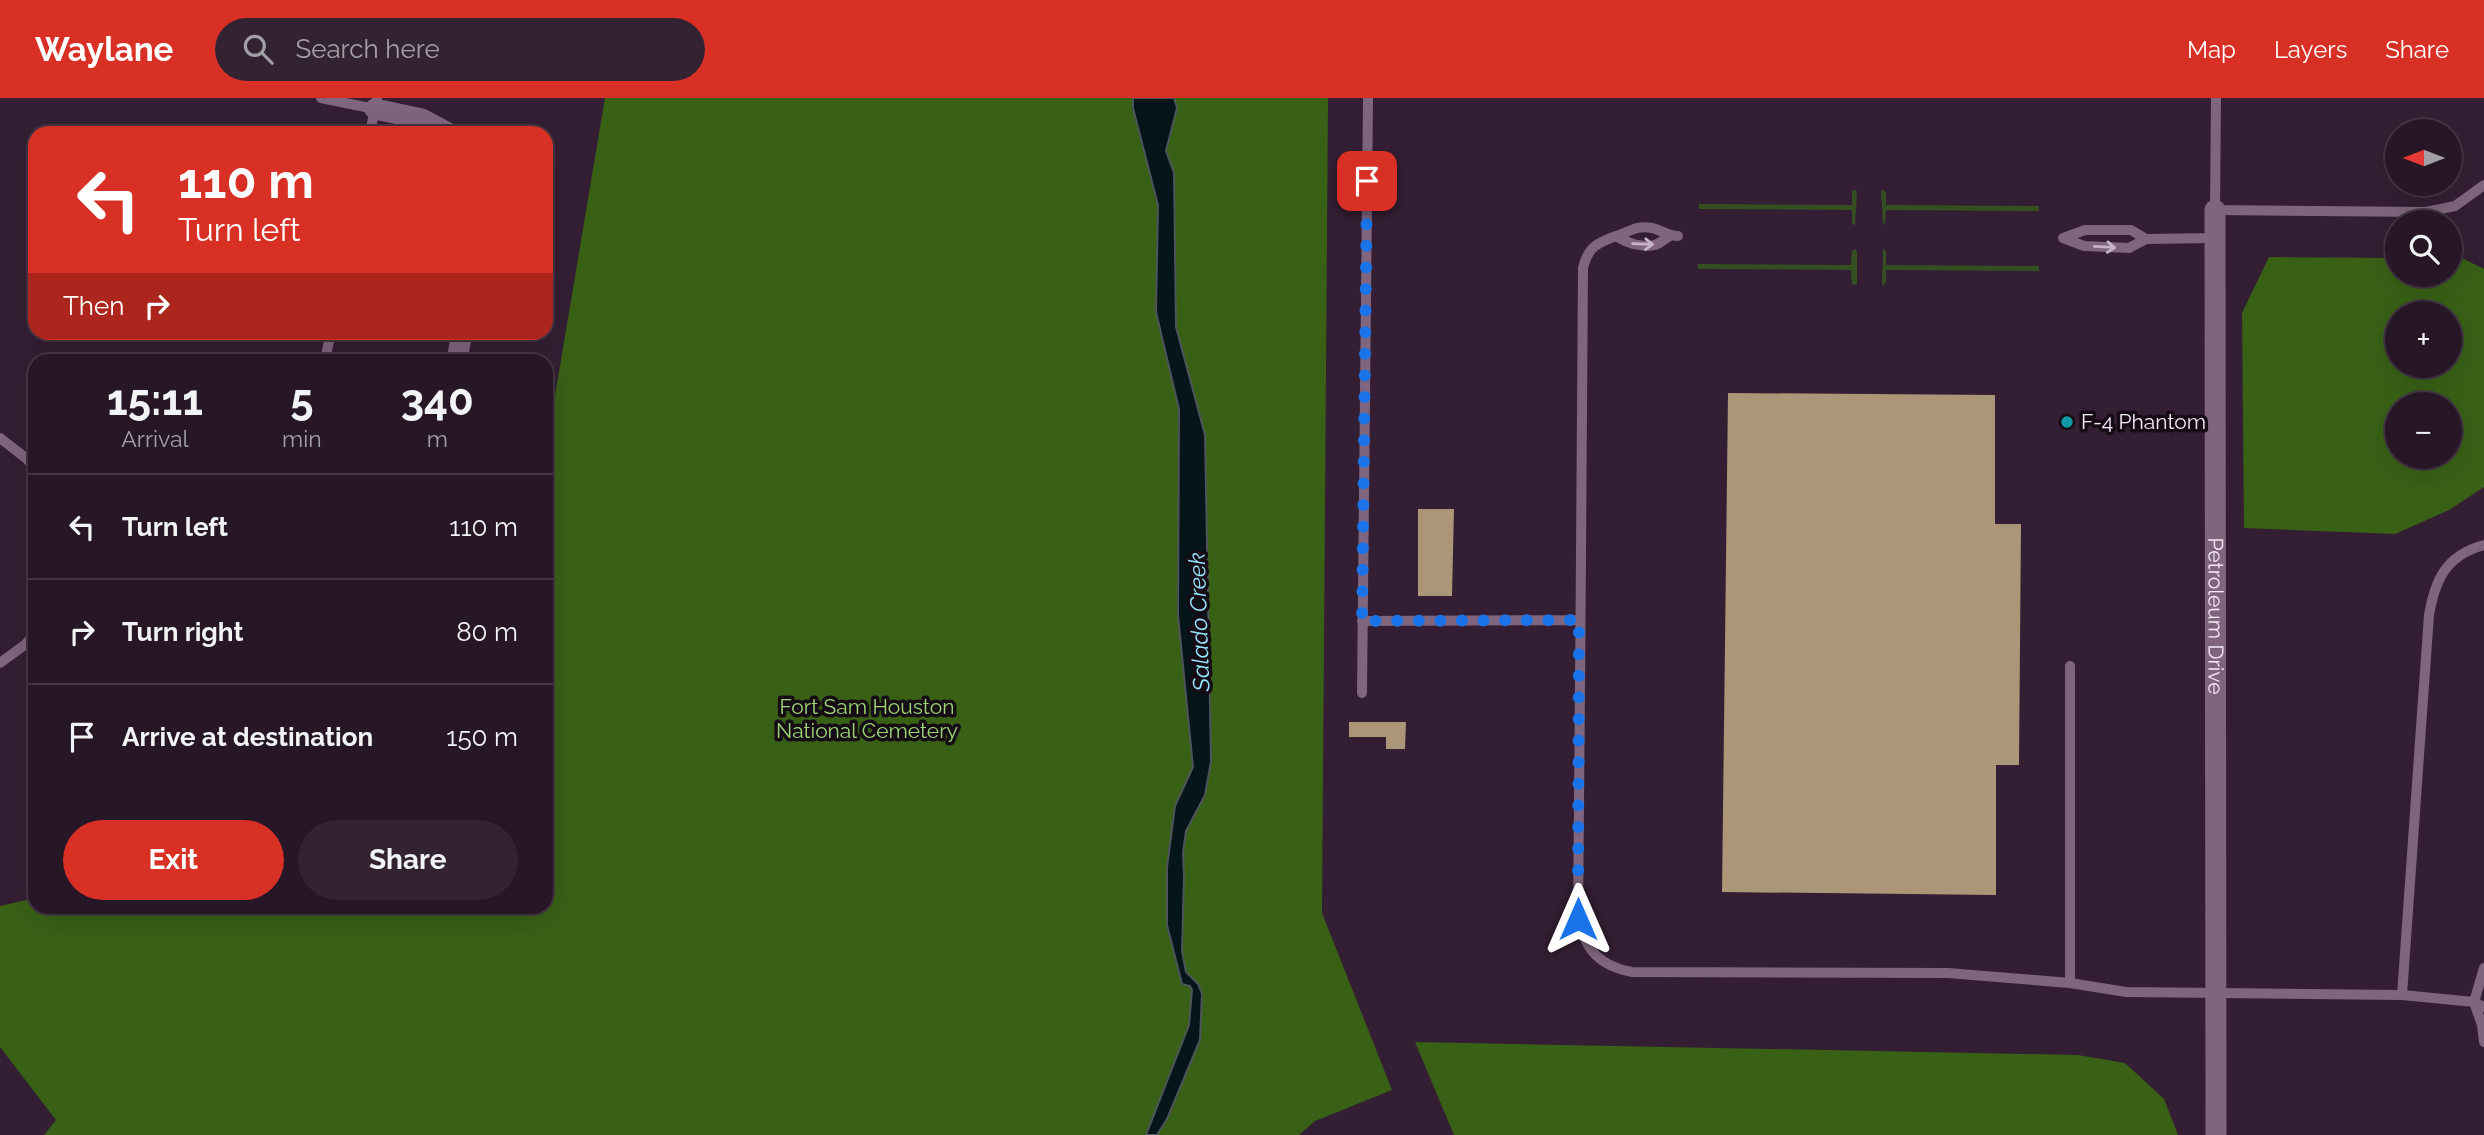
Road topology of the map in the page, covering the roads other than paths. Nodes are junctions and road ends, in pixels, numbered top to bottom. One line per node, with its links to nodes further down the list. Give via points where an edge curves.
1 (321, 98): 4 (lane)
2 (1368, 98): 16 (lane)
3 (2216, 98): 8 (lane, Petroleum Drive)
4 (376, 104): 5 (lane); 6 (street)
5 (371, 126)
6 (435, 126)
7 (2484, 186): 8 (lane, via 2455,206 2426,212)
8 (2215, 210): 10 (street, Petroleum Drive)
9 (1616, 236): 9 (lane, one-way to 9, via 1644,245 1674,236 1655,228 1629,229); 15 (lane, via 1595,246 1583,268)
10 (2215, 238): 11 (lane); 23 (street, Petroleum Drive)
11 (2146, 239): 11 (lane, one-way to 11, via 2131,230 2085,230 2063,238 2084,246 2129,247)
12 (0, 438): 13 (lane)
13 (28, 460)
14 (2484, 545): 24 (lane, via 2452,562 2433,589)
15 (1579, 620): 16 (lane); 22 (lane, via 1578,919 1588,947 1603,961 1632,972 1948,973)
16 (1362, 621): 20 (lane)
17 (28, 642): 18 (lane)
18 (0, 663)
19 (2070, 666): 22 (lane)
20 (1362, 694)
21 (2484, 968): 25 (lane)
22 (2070, 983): 23 (lane, via 2126,992)
23 (2217, 992): 24 (lane); 27 (street, Petroleum Drive)
24 (2402, 995): 25 (lane)
25 (2481, 1002): 26 (lane)
26 (2484, 1042)
27 (2216, 1135)

